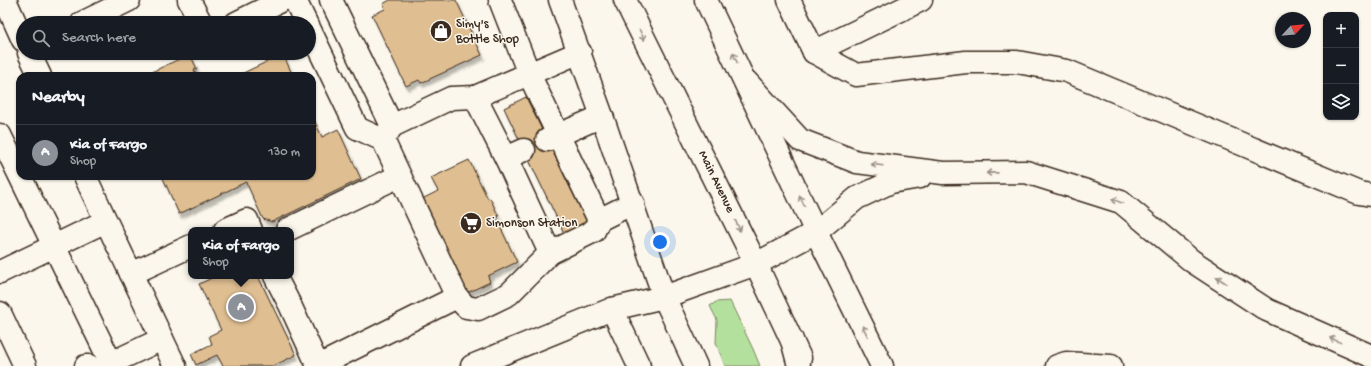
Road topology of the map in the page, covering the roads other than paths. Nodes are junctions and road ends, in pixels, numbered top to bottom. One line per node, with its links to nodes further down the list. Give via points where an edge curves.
1 (5, 0): 18 (main road)
2 (129, 0): 14 (main road)
3 (189, 0): 15 (main road)
4 (282, 0): 16 (main road)
5 (295, 0): 17 (main road)
6 (331, 0): 28 (main road)
7 (500, 0): 24 (main road)
8 (560, 0): 20 (main road)
9 (625, 0): 47 (main road, Main Avenue, one-way to 47)
10 (706, 0): 25 (main road, one-way to 10)
11 (789, 0): 21 (main road)
12 (921, 0): 13 (main road)
13 (885, 8): 21 (main road)
14 (96, 16)
15 (197, 16)
16 (250, 16)
17 (303, 16)
18 (16, 24)
19 (316, 43): 28 (main road, via 357,128)
20 (580, 52): 24 (main road); 27 (main road)
21 (814, 52): 36 (main road, via 856,75 966,62 1017,62 1067,71 1359,193)
22 (32, 60): 23 (main road)
23 (38, 72)
24 (529, 74): 26 (main road); 30 (main road)
25 (746, 81): 32 (main road, one-way to 25, via 857,162 800,140); 43 (main road, one-way to 25)
26 (475, 97): 28 (main road, via 451,98); 46 (main road, via 515,154)
27 (602, 116): 30 (main road); 37 (main road)
28 (387, 133): 33 (main road)
29 (0, 135): 31 (main road)
30 (553, 137): 38 (main road)
31 (16, 169)
32 (943, 173): 43 (main road, via 891,182 857,198); 58 (main road, one-way to 32, via 1267,310 1192,261 1121,202 1026,172)
33 (399, 176): 42 (main road); 51 (main road)
34 (21, 180): 44 (main road)
35 (87, 180): 39 (main road)
36 (1371, 195)
37 (633, 203): 38 (main road); 52 (main road)
38 (599, 220): 46 (main road, via 594,231)
39 (106, 221): 44 (main road); 49 (main road)
40 (231, 227): 41 (main road, via 246,220)
41 (250, 227)
42 (293, 227)
43 (816, 232): 47 (main road); 68 (main road, one-way to 43)
44 (53, 246): 48 (main road); 59 (main road)
45 (188, 247): 49 (main road)
46 (550, 253): 51 (main road, via 509,294 478,309 466,307)
47 (756, 264): 52 (main road); 56 (main road, Main Avenue)
48 (0, 272)
49 (131, 274): 55 (main road)
50 (277, 279): 62 (main road)
51 (456, 297): 62 (main road)
52 (664, 297): 53 (main road); 65 (main road)
53 (612, 309): 63 (main road); 64 (main road)
54 (0, 313): 57 (main road)
55 (162, 339): 59 (main road); 61 (main road)
56 (792, 340): 66 (main road); 67 (main road, Main Avenue)
57 (8, 350): 60 (main road)
58 (1371, 356)
59 (109, 365)
60 (25, 366)
61 (175, 366)
62 (317, 366)
63 (472, 366)
64 (639, 366)
65 (696, 366)
66 (799, 366)
67 (804, 366)
68 (882, 366)
69 (1057, 366): 70 (main road, via 1066,363)
70 (1111, 366)

